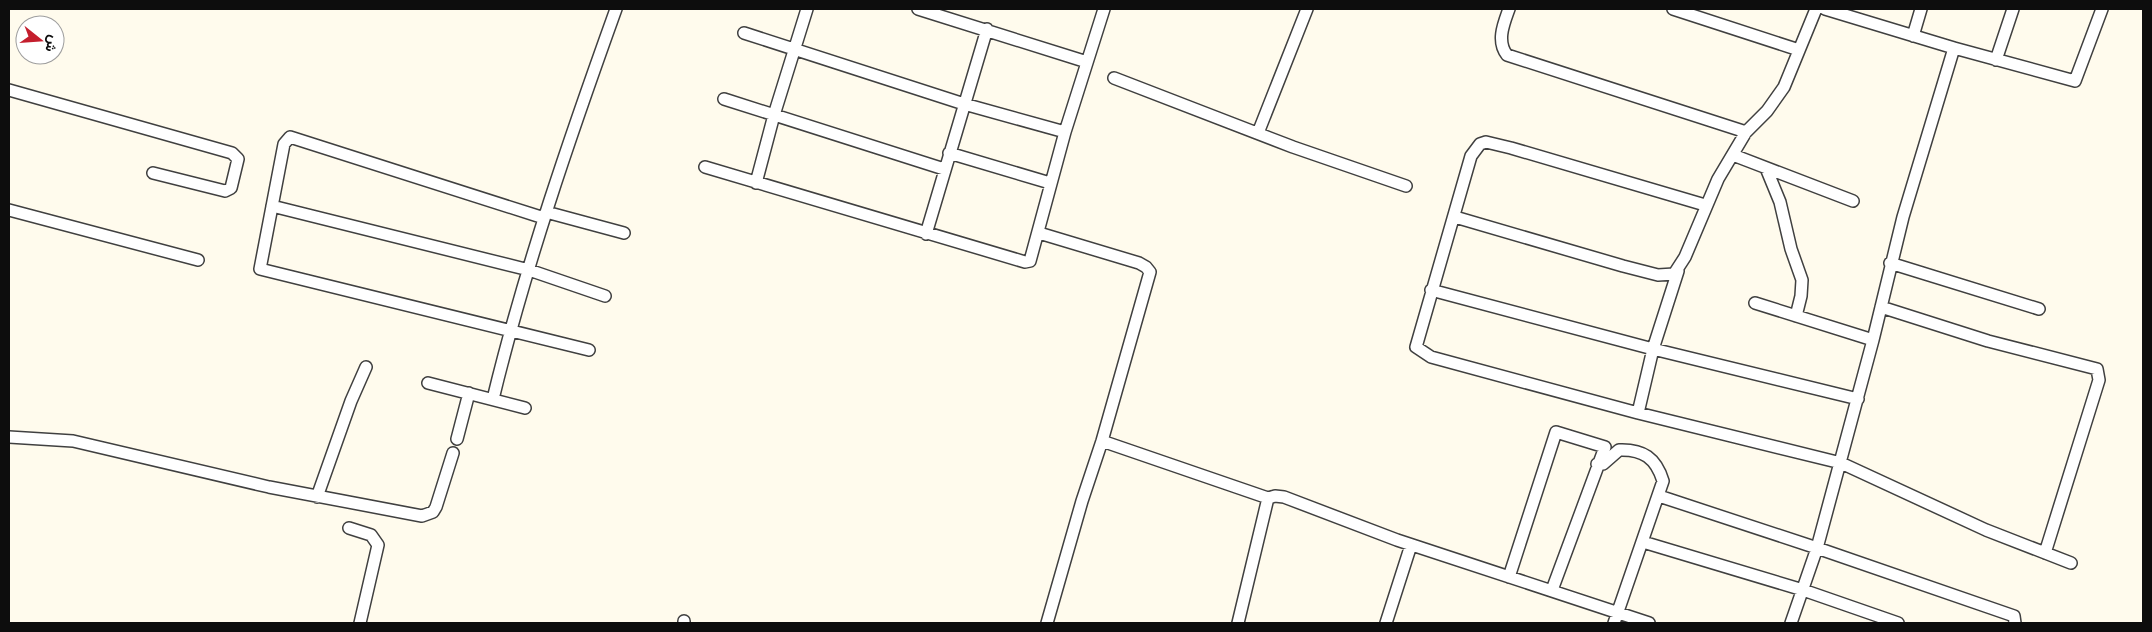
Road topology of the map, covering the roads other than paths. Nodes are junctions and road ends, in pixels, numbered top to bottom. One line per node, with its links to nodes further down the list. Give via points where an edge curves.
1 (616, 9): 42 (street)
2 (807, 9): 16 (street)
3 (918, 9): 13 (street)
4 (1104, 9): 20 (street)
5 (1307, 9): 28 (street)
6 (1509, 9): 27 (street, via 1501,35 1507,55)
7 (1673, 9): 18 (street)
8 (1816, 9): 18 (street)
9 (1825, 9): 15 (street)
10 (1922, 9): 15 (street)
11 (2012, 9): 19 (street)
12 (2102, 9): 19 (street, via 2075,81)
13 (986, 29): 20 (street); 24 (street)
14 (744, 33): 16 (street)
15 (1912, 36): 17 (street)
16 (795, 48): 24 (street); 25 (street)
17 (1954, 48): 19 (street); 48 (street)
18 (1799, 50): 27 (street, via 1780,94)
19 (1996, 60)
20 (1086, 62): 26 (street)
21 (1114, 78): 28 (street)
22 (9, 90): 34 (street, via 232,153 238,159 231,188 226,191)
23 (724, 100): 25 (street)
24 (964, 104): 26 (street); 29 (street)
25 (774, 115): 33 (street); 35 (street)
26 (1065, 132): 36 (street)
27 (1746, 132): 30 (street)
28 (1258, 133): 37 (street)
29 (949, 153): 33 (street); 36 (street)
30 (1732, 155): 32 (street); 39 (street)
31 (705, 167): 35 (street)
32 (1766, 168): 38 (street); 56 (street, via 1780,202 1802,280)
33 (944, 169): 46 (street)
34 (153, 174)
35 (756, 183): 46 (street)
36 (1050, 183): 45 (street)
37 (1406, 186)
38 (1853, 201)
39 (1705, 205): 43 (street, via 1486,142 1476,147 1471,156); 50 (street)
40 (272, 206): 42 (street, via 284,144 290,136); 49 (street); 57 (street, via 260,265 262,271)
41 (9, 210): 47 (street)
42 (545, 215): 44 (street); 49 (street)
43 (1455, 217): 50 (street, via 1641,270 1664,275); 51 (street)
44 (624, 232)
45 (1039, 233): 46 (street, via 1032,258 1025,262); 70 (street, via 1139,263 1150,272)
46 (926, 234)
47 (198, 260)
48 (1890, 264): 54 (street); 55 (street)
49 (529, 270): 52 (street); 57 (street)
50 (1678, 271): 59 (street)
51 (1431, 290): 59 (street); 67 (street, via 1415,343 1418,351)
52 (605, 296)
53 (1755, 303): 56 (street)
54 (1881, 307): 58 (street); 81 (street, via 1988,341 2097,369 2100,380)
55 (2039, 309)
56 (1796, 316): 58 (street)
57 (510, 331): 60 (street); 65 (street)
58 (1873, 340): 64 (street)
59 (1653, 349): 64 (street); 67 (street)
60 (590, 350)
61 (366, 367): 75 (street)
62 (428, 383): 63 (street)
63 (469, 393): 65 (street); 69 (street)
64 (1858, 398): 72 (street)
65 (493, 399): 66 (street)
66 (525, 408)
67 (1638, 414): 72 (street)
68 (9, 437): 75 (street, via 73,441)
69 (457, 439)
70 (1102, 441): 76 (street); 88 (street)
71 (453, 453): 75 (street, via 436,507 429,515)
72 (1841, 463): 80 (street); 81 (street, via 1986,530)
73 (1598, 464): 74 (street, via 1603,464 1619,450 1640,451 1656,463 1664,481); 83 (street, via 1605,447 1556,432); 84 (street)
74 (1659, 496): 78 (street); 80 (street)
75 (317, 497)
76 (1268, 498): 79 (street, via 1284,497); 89 (street)
77 (349, 528): 87 (street, via 371,535 378,545)
78 (1643, 542): 85 (street); 86 (street)
79 (1410, 544): 83 (street); 90 (street)
80 (1817, 548): 85 (street); 94 (street, via 2014,616)
81 (2045, 552): 82 (street)
82 (2071, 563)
83 (1509, 577): 84 (street)
84 (1552, 590): 86 (street)
85 (1802, 590): 92 (street); 93 (street)
86 (1617, 618): 91 (street)
87 (360, 623)
88 (1046, 623)
89 (1238, 623)
90 (1386, 623)
91 (1648, 623)
92 (1791, 623)
93 (1898, 623)
94 (2015, 623)

